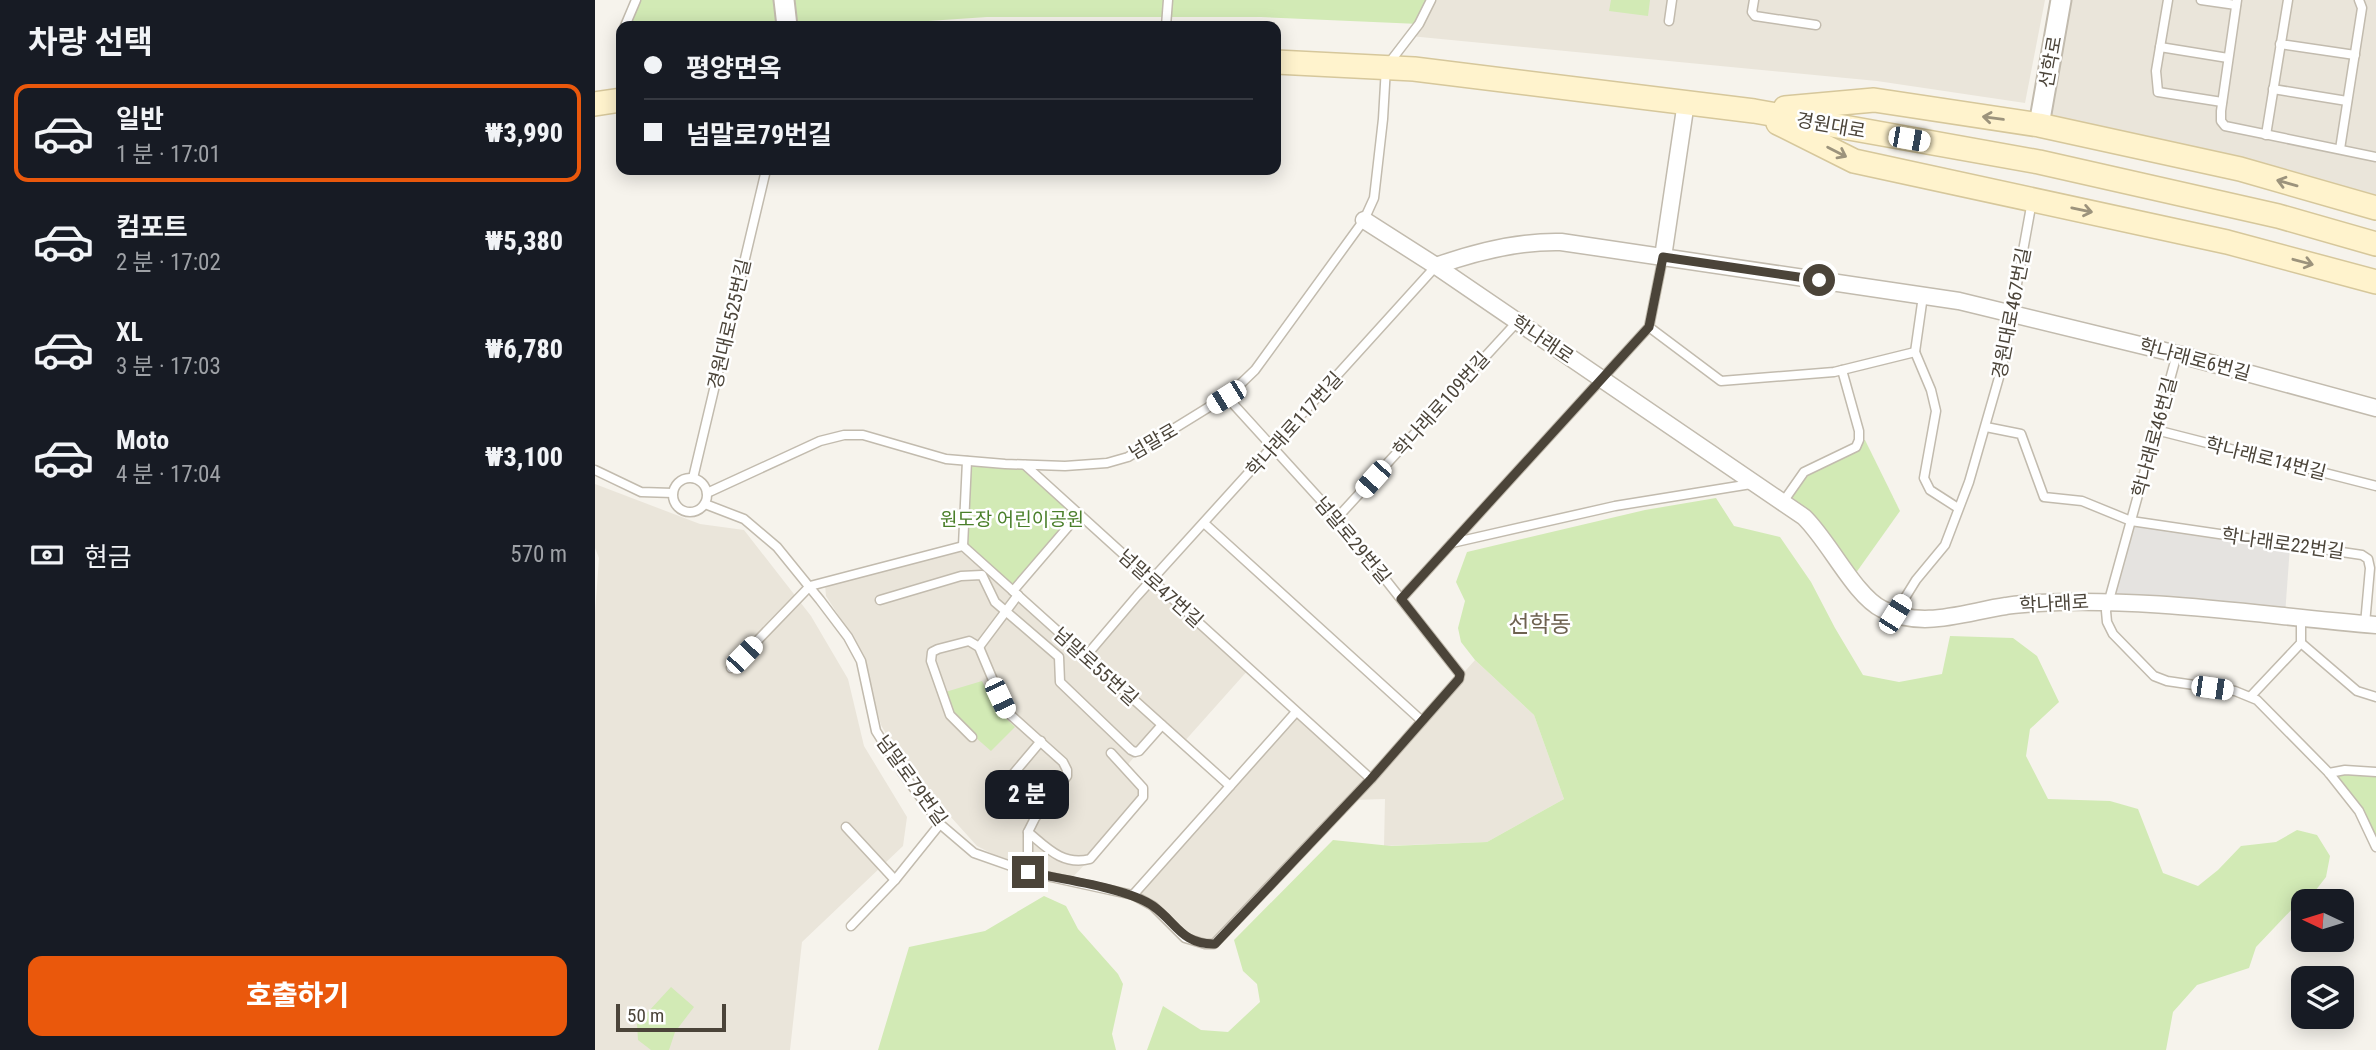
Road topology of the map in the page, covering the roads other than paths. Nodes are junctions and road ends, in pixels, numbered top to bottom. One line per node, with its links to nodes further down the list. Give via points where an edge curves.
1 (636, 0): 13 (lane)
2 (785, 0): 14 (street)
3 (1168, 0): 15 (lane)
4 (1431, 0): 23 (lane)
5 (1672, 0): 16 (lane)
6 (1754, 0): 17 (lane, via 1755,16)
7 (2061, 0): 31 (street, 선학로)
8 (2168, 0): 19 (lane)
9 (2201, 0): 12 (lane)
10 (2288, 0): 18 (lane)
11 (2359, 0): 20 (lane, via 2362,8)
12 (2236, 2): 21 (lane)
13 (627, 21)
14 (787, 21)
15 (1166, 21)
16 (1669, 21)
17 (1816, 25)
18 (2280, 44): 20 (lane); 24 (lane)
19 (2160, 47): 21 (lane); 28 (lane, via 2158,92)
20 (2355, 55): 26 (lane)
21 (2228, 58): 28 (lane)
22 (1281, 62): 23 (main road, 경원대로)
23 (1386, 67): 27 (main road, 경원대로); 38 (lane, 넘말로, via 1374,198)
24 (2273, 89): 26 (lane); 32 (lane)
25 (616, 101): 29 (main road)
26 (2347, 101): 33 (lane)
27 (1686, 102): 30 (main road, 경원대로); 40 (street)
28 (2222, 102): 32 (lane, via 2225,126)
29 (595, 104)
30 (1754, 111): 31 (main road, one-way to 30, via 1874,100); 36 (main road, one-way to 36, via 1854,161); 39 (main road, 경원대로, via 2039,162 2278,216)
31 (2039, 125): 37 (main road, one-way to 31, via 2240,169)
32 (2266, 135): 33 (lane)
33 (2340, 149): 34 (lane)
34 (2376, 156)
35 (765, 175): 59 (lane, 경원대로525번길)
36 (2032, 199): 42 (main road, one-way to 42, via 2227,242); 44 (lane, 경원대로467번길)
37 (2376, 208)
38 (1364, 220): 41 (street, 학나래로); 51 (lane, 넘말로, via 1255,370)
39 (2376, 244)
40 (1663, 257): 41 (street, 학나래로6번길, via 1543,242 1469,254); 43 (street, 학나래로6번길); 46 (lane)
41 (1436, 266): 45 (street, 학나래로); 55 (lane, 학나래로117번길)
42 (2376, 282)
43 (1923, 296): 44 (street, 학나래로6번길); 47 (lane)
44 (2013, 312): 48 (street, 학나래로6번길); 53 (lane, 경원대로467번길)
45 (1517, 321): 50 (street, 학나래로); 68 (lane, 학나래로109번길)
46 (1649, 327): 49 (lane, via 1721,382); 50 (lane)
47 (1915, 352): 49 (lane); 66 (lane, via 1936,411 1924,478 1930,490)
48 (2177, 354): 52 (street, 학나래로6번길); 54 (lane, 학나래로46번길)
49 (1842, 370): 64 (lane, via 1860,440 1856,447 1804,472)
50 (1601, 378): 60 (street, 학나래로); 71 (lane)
51 (1226, 397): 55 (lane, 넘말로29번길); 57 (lane, 넘말로, via 1128,457 1107,463)
52 (2376, 408)
53 (1986, 427): 66 (lane, 경원대로467번길); 69 (lane, 학나래로46번길, via 2021,434 2044,497 2082,501)
54 (2156, 430): 61 (lane, 학나래로14번길); 69 (lane, 학나래로46번길)
55 (1273, 448): 68 (lane, 넘말로29번길); 70 (lane, 학나래로117번길)
56 (967, 461): 57 (lane, 넘말로); 62 (lane, 넘말로, via 863,435 844,435 820,441); 72 (lane)
57 (1025, 465): 67 (lane, 넘말로47번길)
58 (595, 470): 63 (lane, via 641,492)
59 (692, 478): 62 (lane, via 702,483); 63 (lane, via 677,483)
60 (1755, 483): 64 (street, 학나래로); 71 (lane, via 1615,506)
61 (2376, 486)
62 (707, 493): 65 (lane)
63 (673, 494): 65 (lane, via 685,511 696,511)
64 (1783, 502): 80 (street, 학나래로, via 1823,537 1866,598)
65 (705, 504): 74 (lane, 넘말로79번길, via 744,519 777,547)
66 (1958, 508): 80 (lane, 경원대로467번길, via 1945,545)
67 (1079, 514): 73 (lane, 넘말로47번길); 75 (lane)
68 (1337, 518): 76 (lane, 넘말로29번길)
69 (2131, 521): 78 (lane, 학나래로46번길); 82 (lane, 학나래로22번길, via 2362,555 2370,568)
70 (1204, 523): 73 (lane, 학나래로117번길); 90 (lane)
71 (1452, 543): 76 (lane)
72 (963, 546): 74 (lane); 75 (lane, 넘말로55번길)
73 (1152, 580): 85 (lane, 학나래로117번길); 89 (lane, 넘말로47번길)
74 (810, 586): 86 (lane); 100 (lane, 넘말로79번길, via 861,661 876,732)
75 (1015, 593): 79 (lane); 85 (lane, 넘말로55번길)
76 (1401, 599): 90 (lane, 넘말로29번길, via 1460,674)
77 (880, 600): 79 (lane, via 973,574 982,575 990,596)
78 (2110, 601): 80 (street, 학나래로, via 2008,605 1937,619); 81 (street, 학나래로); 87 (lane, 학나래로46번길, via 2107,622 2113,634 2154,676)
79 (1005, 612): 84 (lane); 91 (lane, via 1059,657 1060,682 1131,750 1139,751)
80 (1895, 614)
81 (2301, 619): 82 (street, 학나래로); 83 (lane)
82 (2370, 625)
83 (2301, 643): 87 (lane); 88 (lane, via 2357,691)
84 (979, 647): 92 (lane, via 969,641 938,649 932,652 931,661 950,715); 93 (lane, via 1006,711)
85 (1086, 656): 91 (lane, 넘말로55번길)
86 (731, 668)
87 (2251, 696): 96 (lane)
88 (2376, 697)
89 (1296, 712): 97 (lane, 넘말로47번길); 98 (lane)
90 (1422, 721): 97 (lane, 넘말로29번길)
91 (1162, 725): 98 (lane, 넘말로55번길)
92 (972, 737)
93 (1041, 741): 99 (lane); 102 (lane, via 1063,762 1067,776)
94 (1111, 753): 102 (lane, via 1144,793 1090,859 1079,862 1057,857)
95 (2376, 772): 96 (lane)
96 (2329, 773): 103 (lane, via 2359,811)
97 (1371, 779): 108 (lane, 넘말로29번길)
98 (1230, 786): 106 (lane)
99 (998, 792)
100 (940, 824): 104 (lane, 넘말로79번길, via 974,853); 105 (lane)
101 (846, 827): 105 (lane)
102 (1028, 832): 104 (lane)
103 (2376, 847)
104 (1028, 872): 106 (lane, 넘말로79번길)
105 (895, 880): 107 (lane)
106 (1133, 895): 108 (lane, 넘말로79번길, via 1153,906 1185,938)
107 (851, 926)
108 (1215, 944)

